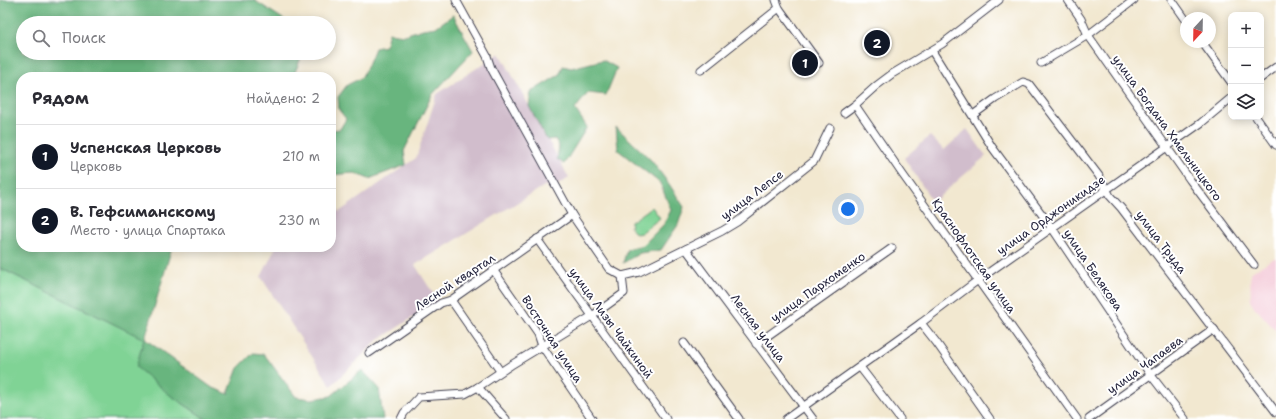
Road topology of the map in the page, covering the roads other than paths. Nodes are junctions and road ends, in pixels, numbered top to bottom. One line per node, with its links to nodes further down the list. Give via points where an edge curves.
1 (456, 0): 27 (street)
2 (776, 0): 7 (street)
3 (999, 0): 11 (street)
4 (1068, 0): 9 (street, улица Богдана Хмельницкого)
5 (1134, 0): 9 (street)
6 (1172, 0): 8 (street)
7 (779, 8): 12 (street); 15 (street)
8 (1180, 12)
9 (1088, 34): 13 (street); 25 (street, улица Богдана Хмельницкого)
10 (1206, 48): 17 (street)
11 (932, 51): 19 (street, via 892,74); 21 (street, улица Белякова)
12 (819, 63)
13 (1041, 63)
14 (1276, 67): 16 (street)
15 (701, 70)
16 (1264, 76)
17 (1228, 78)
18 (1228, 100): 25 (street, улица Орджоникидзе)
19 (855, 105): 20 (street); 35 (street, Краснофлотская улица)
20 (844, 113)
21 (973, 115): 26 (street, улица Труда, via 1023,82 1029,84 1099,176); 28 (street, улица Белякова, via 992,147)
22 (1258, 120): 24 (street)
23 (830, 128): 31 (street, улица Лепсе, via 814,161 737,222)
24 (1276, 145)
25 (1167, 147): 26 (street, улица Орджоникидзе); 32 (street, улица Богдана Хмельницкого)
26 (1106, 189): 28 (street, улица Орджоникидзе); 39 (street, улица Труда)
27 (572, 215): 29 (street, Лесной квартал); 34 (street, via 609,269)
28 (1052, 228): 35 (street, улица Орджоникидзе); 46 (street, улица Белякова)
29 (537, 239): 33 (street, Лесной квартал); 37 (street, улица Лизы Чайкиной)
30 (892, 248): 41 (street, улица Пархоменко)
31 (686, 249): 34 (street, улица Лепсе, via 639,272); 41 (street, Лесная улица)
32 (1254, 265)
33 (494, 271): 36 (street, Лесной квартал); 42 (street, Восточная улица, via 538,334)
34 (622, 276): 37 (street, via 624,293)
35 (978, 280): 38 (street, улица Орджоникидзе); 59 (street, Краснофлотская улица)
36 (451, 300): 43 (street, Лесной квартал, via 441,303); 45 (street)
37 (592, 316): 42 (street); 53 (street, улица Лизы Чайкиной)
38 (921, 323): 44 (street, улица Орджоникидзе); 58 (street)
39 (1214, 329): 46 (street, улица Чапаева); 49 (street, улица Труда)
40 (684, 342): 54 (street)
41 (756, 344): 48 (street, Лесная улица)
42 (542, 346): 45 (street); 52 (street, Восточная улица)
43 (369, 353)
44 (860, 367): 48 (street, улица Орджоникидзе); 57 (street)
45 (500, 371): 47 (street)
46 (1150, 374): 60 (street, улица Чапаева); 61 (street, улица Белякова)
47 (478, 387): 50 (street, via 464,394 420,397); 51 (street)
48 (804, 407): 55 (street, улица Орджоникидзе); 56 (street, Лесная улица)
49 (1276, 412)
50 (401, 419)
51 (506, 419)
52 (592, 419)
53 (666, 419)
54 (739, 419)
55 (786, 419)
56 (813, 419)
57 (900, 419)
58 (990, 419)
59 (1077, 419)
60 (1089, 419)
61 (1185, 419)

